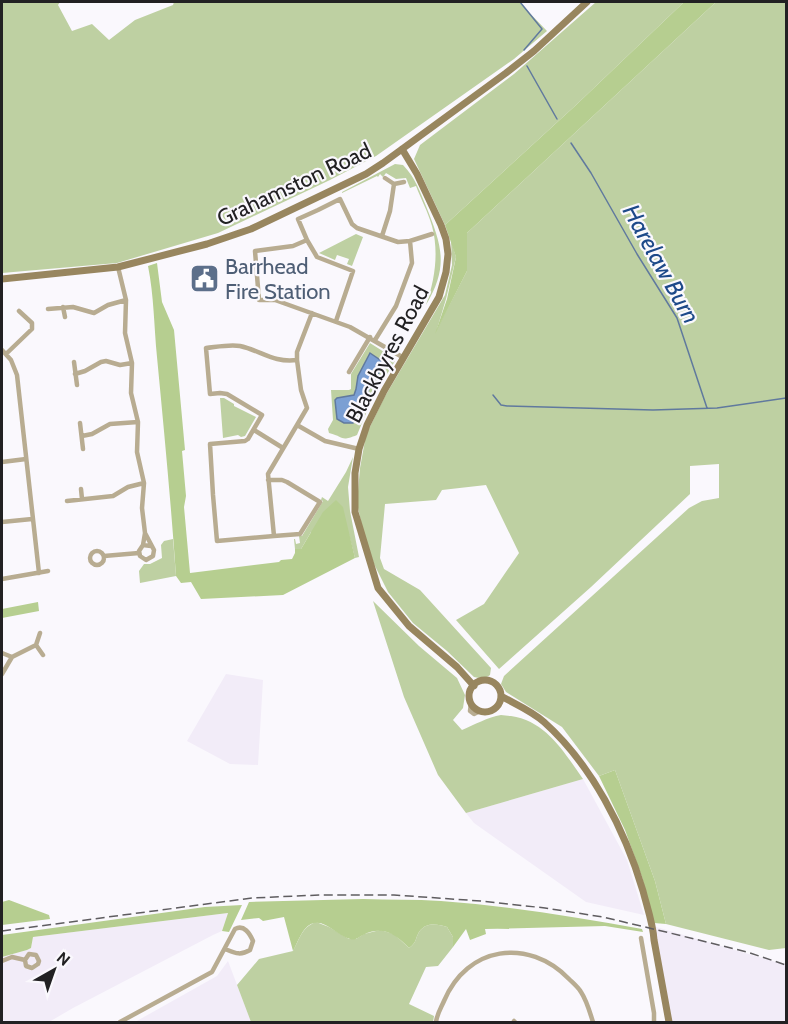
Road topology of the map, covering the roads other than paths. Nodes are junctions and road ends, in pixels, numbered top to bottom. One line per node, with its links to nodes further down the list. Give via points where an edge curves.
1 (587, 2): 2 (street, Grahamston Road, via 534,51)
2 (402, 149): 10 (street, Grahamston Road, via 366,174 260,225); 21 (street, Blackbyres Road, via 441,225 448,254 439,297)
3 (386, 178): 5 (street)
4 (405, 182): 5 (street)
5 (394, 184): 7 (street)
6 (432, 234): 9 (street)
7 (382, 236): 8 (street, via 352,224 339,199 298,219); 9 (street, via 398,242)
8 (307, 240): 16 (street, via 255,251 259,300 275,300); 18 (street, via 317,257 353,271)
9 (410, 241): 19 (street, via 412,263 396,306)
10 (118, 267): 11 (street, Grahamston Road); 12 (street)
11 (2, 279)
12 (126, 300): 13 (street, via 94,313); 24 (street, via 125,333)
13 (63, 307): 14 (street); 17 (street)
14 (48, 309)
15 (19, 311): 20 (street, via 32,323 32,329)
16 (312, 313): 18 (street); 22 (street)
17 (64, 317)
18 (336, 321): 19 (street)
19 (372, 339): 21 (street); 25 (street)
20 (4, 352): 36 (street, via 17,375)
21 (404, 358): 35 (street, Blackbyres Road, via 373,411)
22 (297, 360): 30 (street, via 307,407); 31 (street, via 278,360 238,345 206,348 210,394 227,394 262,415)
23 (74, 362): 26 (street)
24 (132, 363): 26 (street, via 106,361); 28 (street, via 130,393)
25 (349, 372)
26 (75, 374): 27 (street)
27 (76, 385)
28 (138, 422): 32 (street, via 110,424); 39 (street, via 137,452)
29 (80, 423): 32 (street)
30 (297, 425): 34 (street); 35 (street, via 325,441)
31 (254, 430): 34 (street); 46 (street, via 244,441 210,444 217,541)
32 (82, 436): 33 (street)
33 (83, 448)
34 (283, 448): 38 (street)
35 (359, 449): 62 (street, Blackbyres Road, via 354,512 378,588 409,626)
36 (26, 459): 37 (street); 43 (street)
37 (2, 462)
38 (268, 480): 46 (street); 46 (street, via 287,482 320,502 300,534)
39 (144, 483): 41 (street, via 113,496); 45 (street)
40 (81, 489): 41 (street)
41 (82, 500): 42 (street)
42 (67, 501)
43 (32, 519): 44 (street); 54 (street)
44 (2, 522)
45 (145, 533): 47 (street); 48 (street)
46 (274, 536)
47 (143, 545): 48 (street); 51 (street)
48 (151, 546): 50 (street)
49 (160, 551): 50 (street)
50 (154, 552): 51 (street, via 146,560)
51 (139, 553): 52 (street)
52 (104, 556)
53 (48, 571): 54 (street)
54 (39, 573): 55 (street)
55 (2, 579)
56 (40, 633): 57 (street)
57 (36, 645): 59 (street); 60 (street)
58 (2, 653): 60 (street)
59 (43, 655)
60 (12, 657): 61 (street)
61 (2, 674)
62 (474, 686): 63 (street, via 483,681 493,683); 63 (street, via 471,703 480,711 495,709)
63 (501, 696): 74 (street, via 542,720 566,743 619,827 653,926)
64 (641, 938): 65 (street)
65 (643, 948): 67 (street); 73 (street)
66 (225, 949): 66 (street, via 235,929 250,933 250,950 243,954); 70 (street, via 212,972)
67 (635, 950)
68 (25, 960): 69 (street, via 12,957)
69 (2, 961)
70 (120, 1023)
71 (436, 1023): 72 (street, via 448,990 457,978 482,958 512,952 558,968 581,991)
72 (593, 1023)
73 (654, 1023)
74 (669, 1023)

